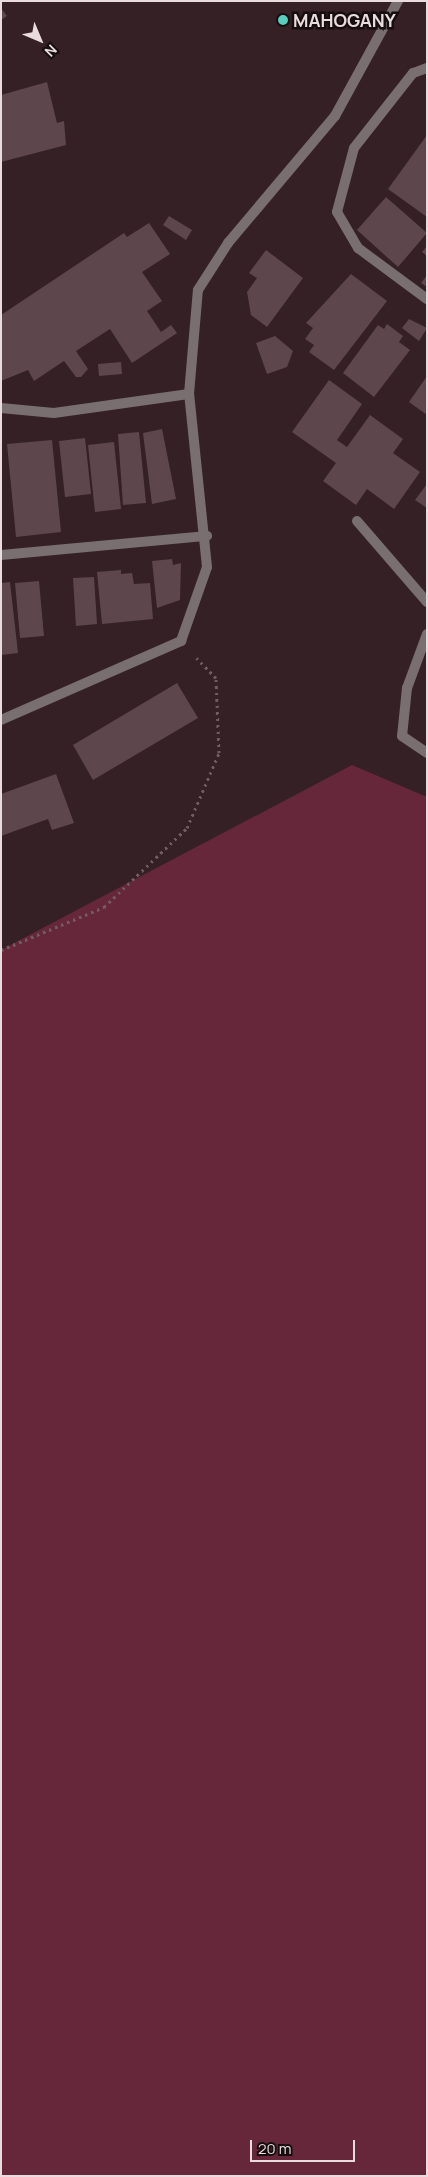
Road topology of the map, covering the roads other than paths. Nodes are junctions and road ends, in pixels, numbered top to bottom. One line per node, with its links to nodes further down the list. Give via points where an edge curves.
1 (398, 1): 4 (street, via 335,116 228,243 198,290)
2 (427, 68): 3 (street, via 413,73 354,148 337,212 358,248)
3 (427, 299)
4 (189, 394): 5 (street, via 54,412); 7 (street)
5 (1, 408)
6 (357, 521): 9 (street)
7 (207, 536): 8 (street); 11 (street, via 207,567 181,641)
8 (1, 555)
9 (427, 602)
10 (427, 634): 12 (street, via 407,688 402,736)
11 (1, 720)
12 (427, 753)

